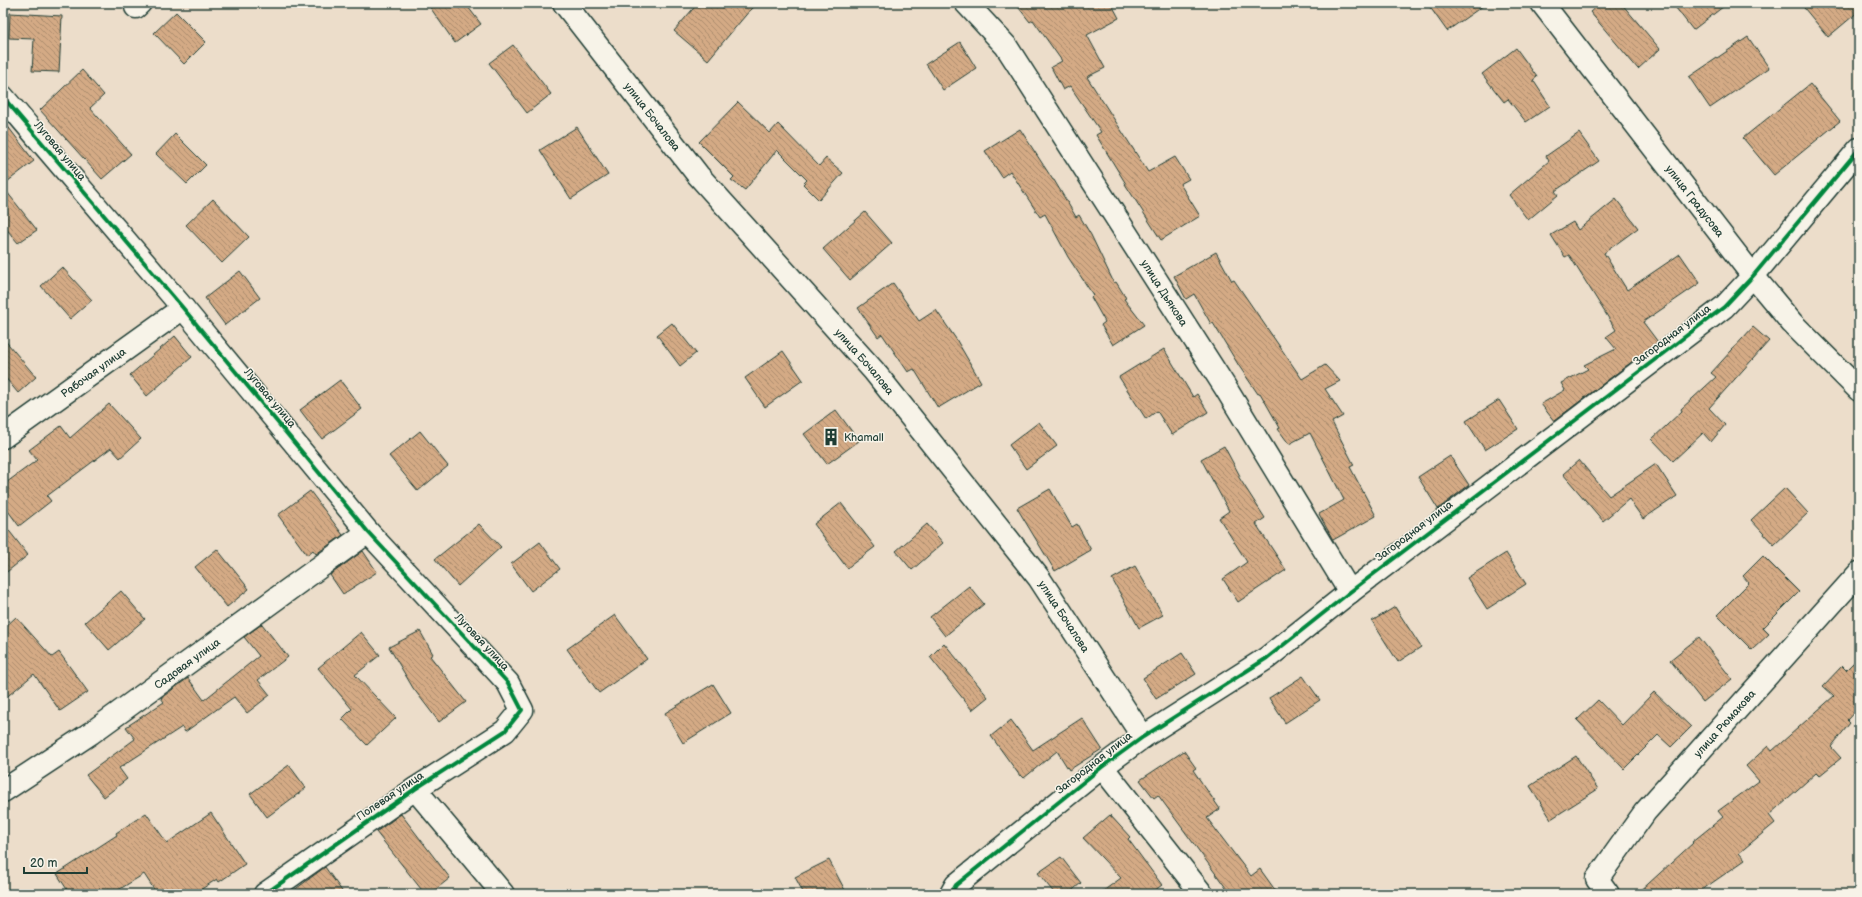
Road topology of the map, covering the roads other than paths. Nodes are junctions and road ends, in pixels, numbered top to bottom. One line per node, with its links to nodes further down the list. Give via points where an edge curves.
1 (564, 3): 14 (street, улица Бочалова, via 698,175 874,371 1034,572)
2 (966, 3): 12 (street, улица Дьякова, via 1006,46 1225,387)
3 (1542, 3): 6 (street, улица Градусова)
4 (3, 97): 7 (street, Луговая улица)
5 (1859, 149): 6 (street, Загородная улица)
6 (1753, 276): 8 (street, улица Градусова, via 1792,323); 12 (street, Загородная улица, via 1724,307)
7 (183, 308): 9 (street, Рабочая улица); 10 (street, Луговая улица)
8 (1859, 390)
9 (3, 437)
10 (368, 532): 13 (street, Луговая улица, via 508,683); 17 (street, Садовая улица, via 90,733)
11 (1859, 573): 18 (street, улица Рюмакова, via 1645,812)
12 (1350, 592): 14 (street, Загородная улица, via 1267,658)
13 (522, 710): 16 (street, Полевая улица, via 505,730)
14 (1143, 737): 15 (street, Загородная улица)
15 (1102, 767): 21 (street, Загородная улица, via 956,885); 22 (street)
16 (415, 789): 19 (street, Полевая улица); 20 (street)
17 (3, 791)
18 (1602, 886)
19 (265, 894)
20 (502, 894)
21 (951, 894)
22 (1202, 894)

